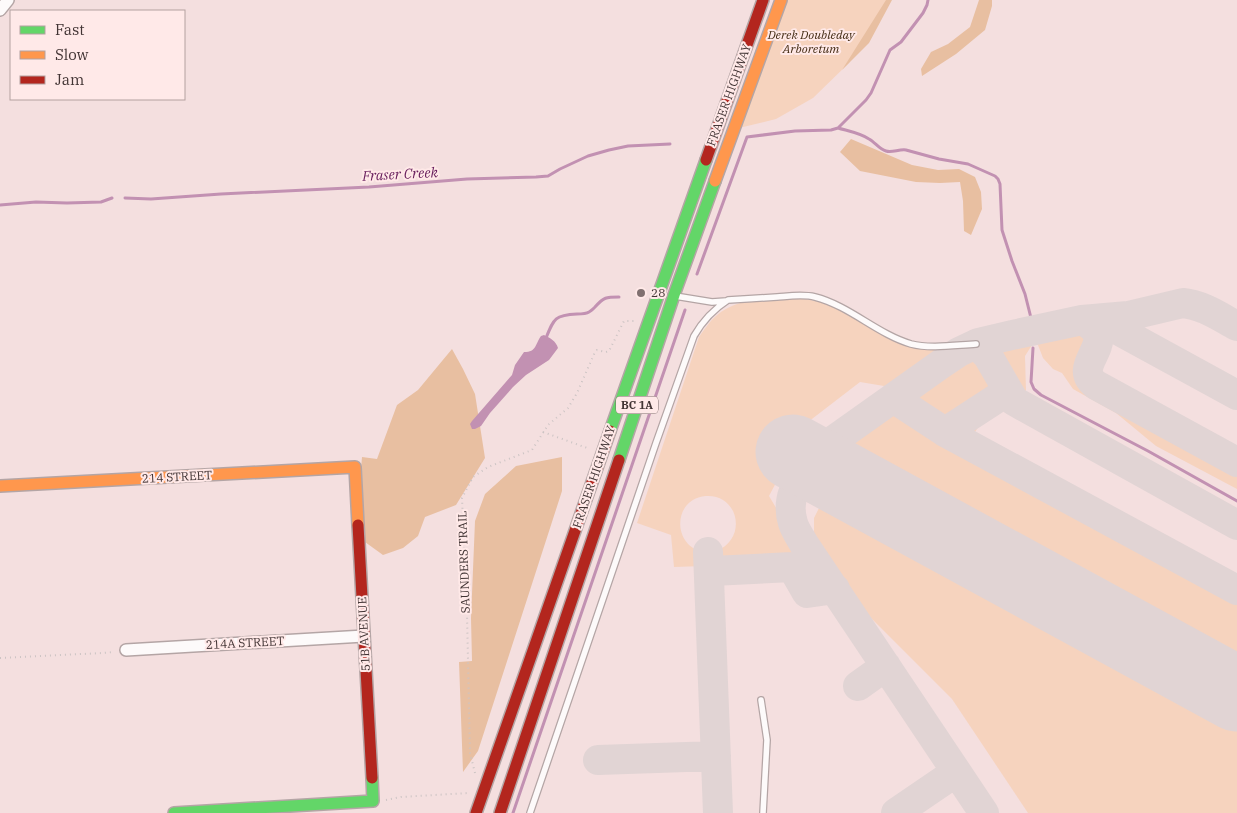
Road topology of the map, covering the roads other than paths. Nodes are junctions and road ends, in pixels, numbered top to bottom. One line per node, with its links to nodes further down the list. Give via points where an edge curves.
1 (8, 0): 4 (street)
2 (763, 0): 15 (main road, FRASER HIGHWAY / BC 1A)
3 (781, 0): 5 (main road, FRASER HIGHWAY / BC 1A)
4 (0, 10)
5 (674, 295): 6 (lane, via 712,302); 16 (main road, FRASER HIGHWAY / BC 1A)
6 (728, 300): 7 (lane, via 814,297 913,344); 17 (lane, via 718,306 694,336)
7 (976, 344)
8 (355, 467): 9 (main road, 214 STREET); 10 (main road, 51B AVENUE)
9 (0, 486)
10 (364, 636): 11 (street, 214A STREET); 13 (main road, 51B AVENUE, via 373,801)
11 (126, 650)
12 (761, 700): 18 (lane, via 767,740)
13 (332, 808): 14 (main road)
14 (174, 813)
15 (476, 813)
16 (500, 813)
17 (530, 813)
18 (763, 813)

